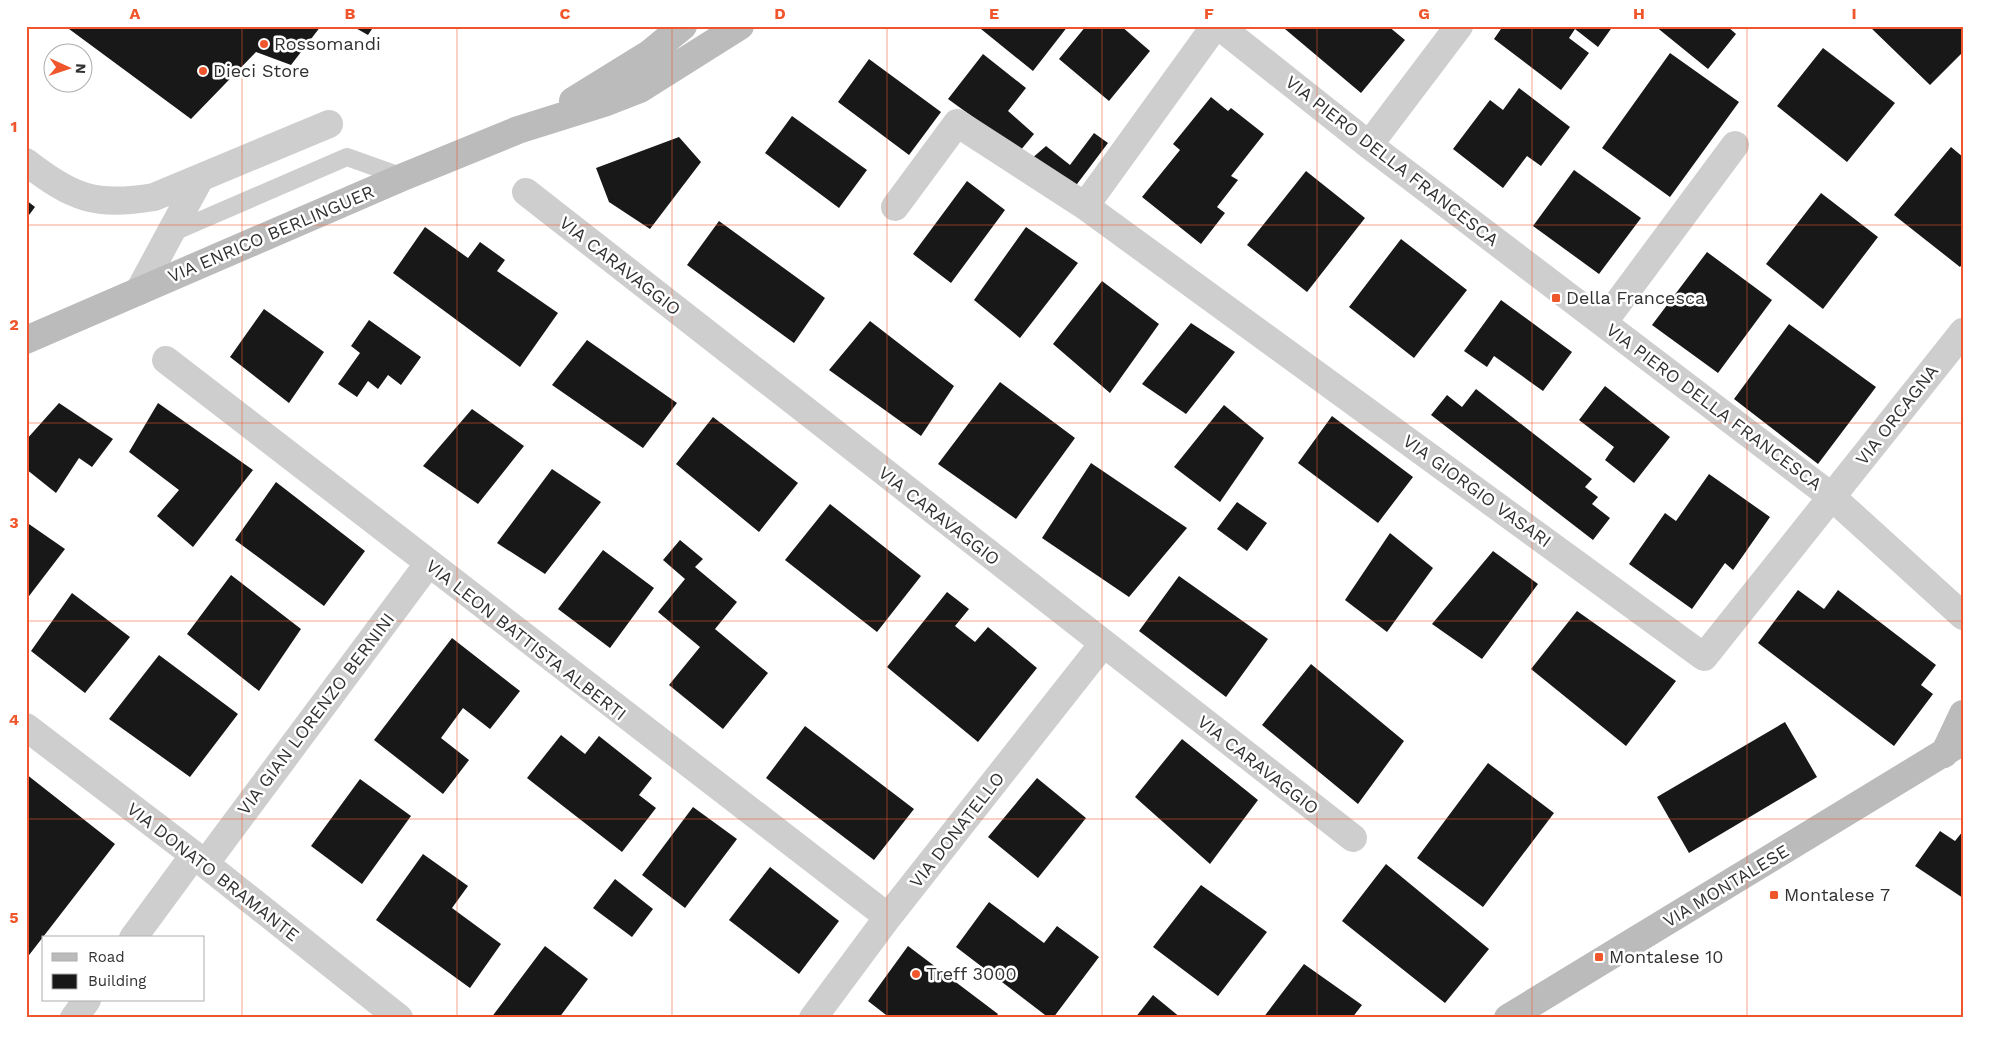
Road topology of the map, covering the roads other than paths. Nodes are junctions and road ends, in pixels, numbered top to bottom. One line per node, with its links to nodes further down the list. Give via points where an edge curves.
1 (683, 26): 7 (main road, via 650,54 604,83)
2 (740, 26): 7 (main road, via 640,89 604,104)
3 (1215, 26): 14 (street)
4 (1219, 26): 8 (street, VIA PIERO DELLA FRANCESCA)
5 (1459, 26): 8 (street)
6 (329, 124): 12 (street)
7 (518, 130): 11 (main road, VIA ENRICO BERLINGUER)
8 (1369, 145): 18 (street, VIA PIERO DELLA FRANCESCA)
9 (1735, 145): 18 (street)
10 (26, 162): 12 (street, via 56,185 96,201 127,202 154,197)
11 (404, 177): 16 (lane, via 347,157); 17 (main road, VIA ENRICO BERLINGUER)
12 (199, 180): 16 (street)
13 (526, 192): 25 (street, VIA CARAVAGGIO)
14 (1085, 206): 15 (street, VIA GIORGIO VASARI, via 957,124); 22 (street, VIA GIORGIO VASARI, via 1704,656)
15 (895, 207)
16 (169, 234): 17 (street)
17 (140, 291): 20 (main road, VIA ENRICO BERLINGUER)
18 (1603, 323): 22 (street, VIA PIERO DELLA FRANCESCA)
19 (1963, 332): 22 (street, VIA ORCAGNA)
20 (26, 340)
21 (166, 360): 23 (street, VIA LEON BATTISTA ALBERTI)
22 (1832, 498): 24 (street, VIA PIERO DELLA FRANCESCA)
23 (428, 564): 30 (street, VIA GIAN LORENZO BERNINI); 31 (street, VIA LEON BATTISTA ALBERTI)
24 (1963, 616)
25 (1103, 644): 29 (street, VIA CARAVAGGIO); 31 (street, VIA DONATELLO)
26 (1963, 714): 28 (main road, VIA MONTALESE)
27 (26, 727): 30 (street, VIA DONATO BRAMANTE)
28 (1954, 747): 37 (main road, VIA MONTALESE)
29 (1353, 838)
30 (199, 860): 32 (street, VIA GIAN LORENZO BERNINI); 35 (street, VIA DONATO BRAMANTE)
31 (888, 918): 36 (street, VIA DONATELLO)
32 (135, 936)
33 (86, 1002): 34 (street)
34 (74, 1018)
35 (400, 1018)
36 (813, 1018)
37 (1508, 1018)

